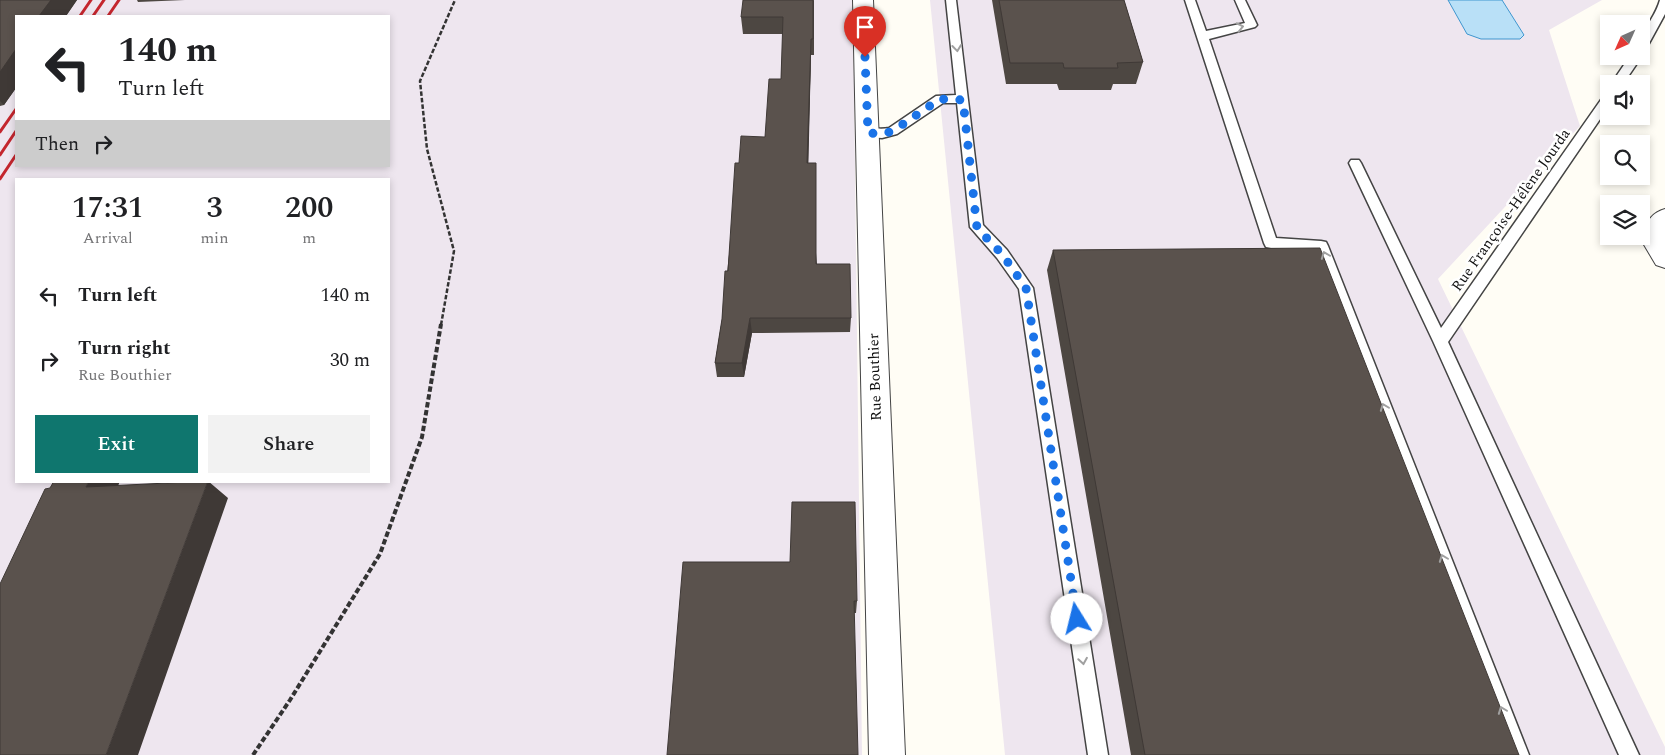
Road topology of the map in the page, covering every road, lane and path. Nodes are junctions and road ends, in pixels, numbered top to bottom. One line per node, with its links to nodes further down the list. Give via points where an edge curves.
1 (456, 0): 16 (path, via 420,82 426,149 454,251 422,437 380,554)
2 (863, 0): 11 (street, Rue Bouthier)
3 (952, 0): 9 (lane, one-way to 9)
4 (1190, 0): 8 (lane)
5 (1240, 0): 8 (lane, one-way to 5, via 1251,25)
6 (1665, 0): 7 (lane)
7 (1650, 31)
8 (1203, 37): 19 (lane, one-way to 8, via 1321,246 1270,242)
9 (963, 100): 11 (lane, via 940,99 893,131); 18 (lane, one-way to 18, via 977,228 1002,254 1026,288)
10 (1600, 110): 15 (lane, Rue Françoise-Hélène Jourda)
11 (868, 133): 17 (street, Rue Bouthier)
12 (1355, 163): 15 (lane)
13 (1665, 218): 14 (street, via 1657,224 1652,238)
14 (1665, 258)
15 (1440, 341): 20 (lane)
16 (253, 755)
17 (887, 755)
18 (1098, 755)
19 (1519, 755)
20 (1629, 755)

